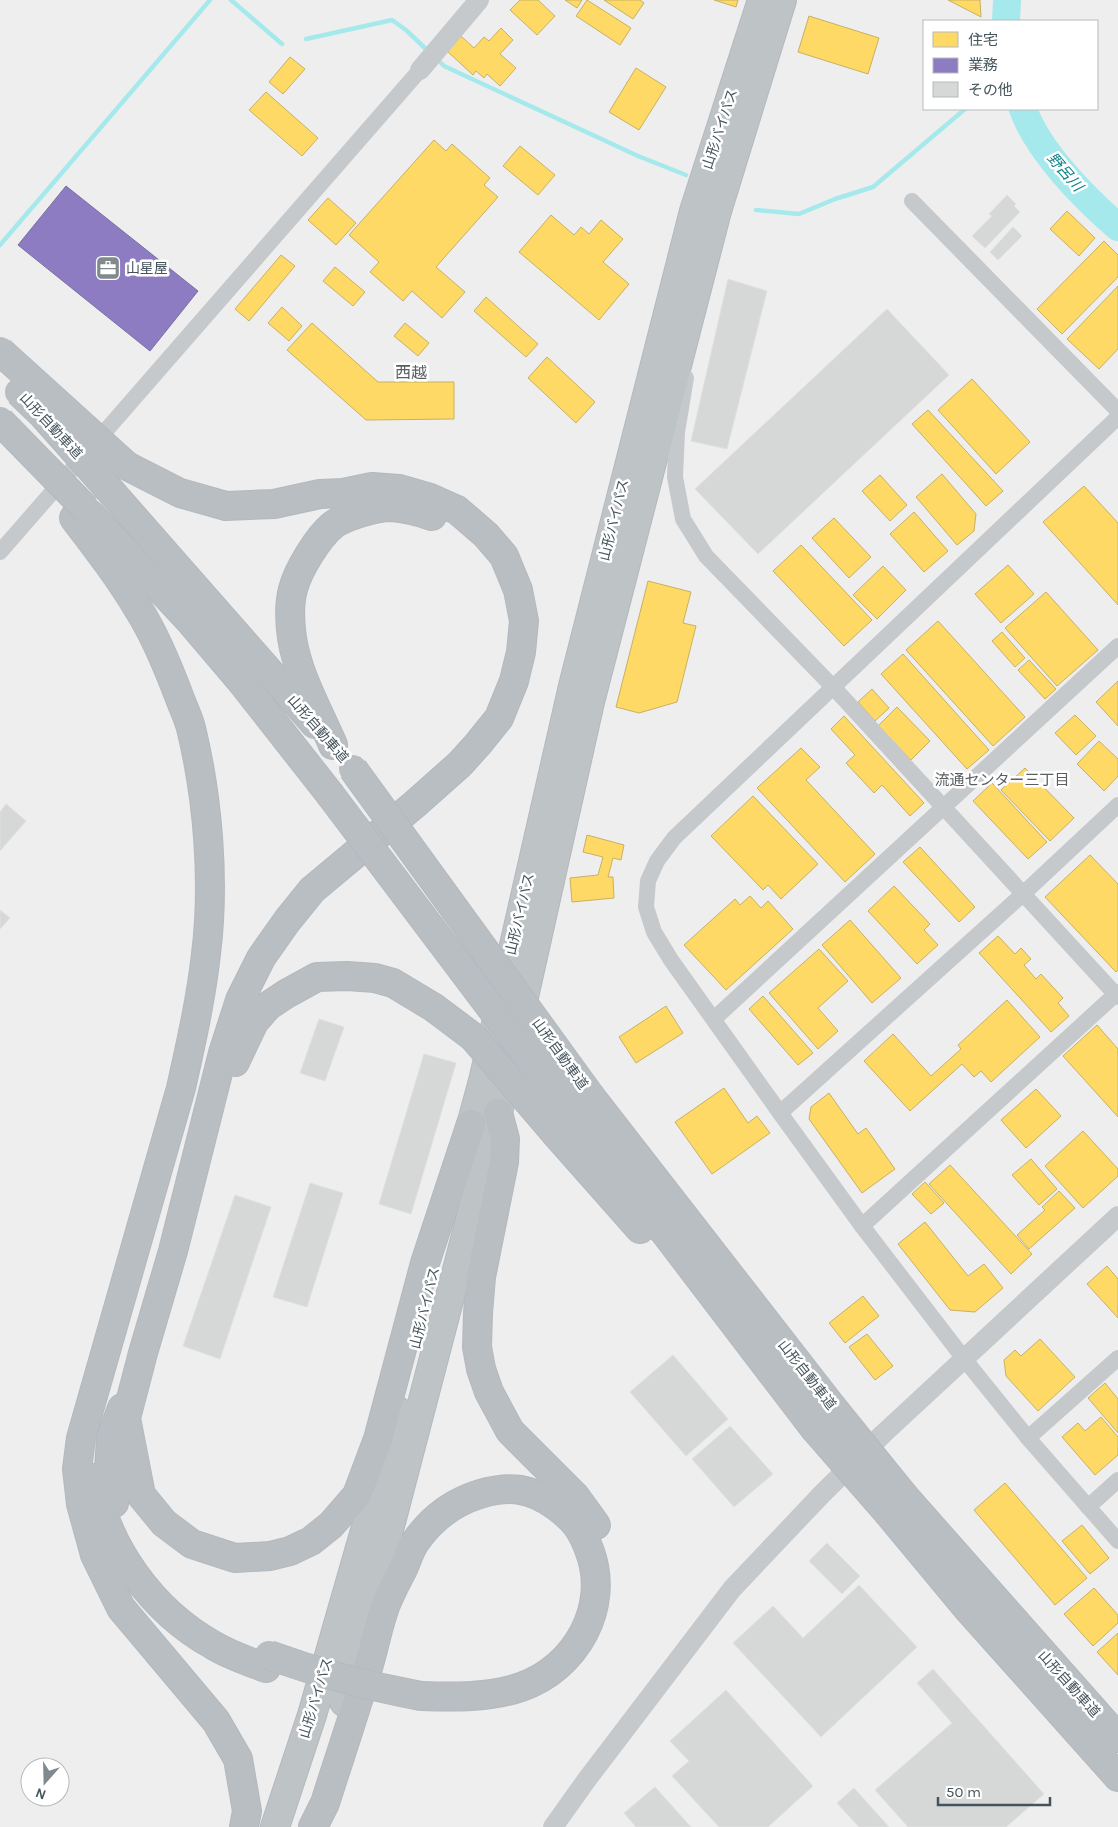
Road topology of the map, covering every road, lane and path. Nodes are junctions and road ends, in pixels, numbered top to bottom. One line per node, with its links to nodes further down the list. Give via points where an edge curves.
1 (479, 0): 4 (street)
2 (762, 0): 26 (highway, 山形バイパス, via 686,240 578,666)
3 (782, 0): 6 (highway, 山形バイパス)
4 (420, 70): 13 (street)
5 (912, 200): 9 (street)
6 (717, 211): 15 (street, via 677,432 675,477 683,519 706,556); 24 (highway, 山形バイパス, via 590,702)
7 (0, 351): 27 (highway, bridge, via 127,466 180,493 226,506 274,504 372,487 399,489 457,510 504,556 518,590 524,621 521,652 514,681 499,718 460,764 312,890 287,921 261,958 240,1000 222,1053)
8 (0, 373): 16 (highway, 山形自動車道, bridge, via 43,415)
9 (1118, 411)
10 (1118, 417): 15 (street)
11 (6, 428): 12 (highway, bridge)
12 (80, 513): 22 (highway, via 140,611 166,662 190,727 197,761 208,842 210,904 199,1001); 23 (highway, 山形自動車道, bridge, via 203,636 241,681)
13 (0, 552)
14 (1118, 646): 18 (street)
15 (834, 688): 18 (street); 21 (street, via 674,838 656,861 648,880 646,908 654,932)
16 (334, 745): 22 (highway, via 303,679 292,639 290,609 293,589 316,543 334,525 354,515 389,507 415,510 435,517 457,530 475,548 488,565 502,594 506,640 504,662 496,685 465,738 441,763 326,860 272,921 246,959); 23 (highway, 山形自動車道, bridge)
17 (1118, 805): 19 (street)
18 (943, 806): 19 (street); 21 (street)
19 (1024, 893): 20 (street); 25 (street)
20 (1117, 994): 29 (street)
21 (714, 1019): 25 (street)
22 (181, 1088): 32 (highway)
23 (579, 1104): 34 (highway, 山形自動車道, via 666,1234); 37 (highway, 山形自動車道, bridge, via 832,1408)
24 (498, 1113): 41 (highway, via 505,1139 504,1162 481,1278 477,1347 480,1369 510,1431 575,1496 598,1529 614,1583 611,1612 585,1666 542,1696 514,1706 481,1711); 46 (highway, 山形バイパス, via 340,1718)
25 (780, 1113): 29 (street)
26 (471, 1124): 30 (highway, via 425,1263 378,1439 362,1484 331,1525 311,1541 270,1556 235,1558 192,1544 164,1523 141,1495 126,1418); 45 (highway, 山形バイパス, via 391,1442 312,1715)
27 (202, 1136): 30 (highway); 34 (highway, bridge, via 254,1022 274,1002 317,977 376,978 393,983 473,1037)
28 (1118, 1216): 33 (street)
29 (862, 1226): 33 (street)
30 (143, 1353): 40 (highway, via 111,1438 109,1468 119,1520 154,1579 197,1617)
31 (1118, 1358): 35 (street)
32 (103, 1360): 40 (highway, via 93,1469 104,1518 121,1552 144,1588 186,1627 213,1646); 44 (highway, via 81,1438 77,1469 89,1537 121,1608 216,1720 238,1759 247,1811)
33 (965, 1360): 35 (street); 48 (street, via 863,1454 732,1589)
34 (814, 1428): 37 (highway, 山形自動車道, bridge)
35 (1028, 1438): 38 (street)
36 (1118, 1480): 38 (street)
37 (896, 1505): 42 (highway, 山形自動車道); 43 (highway, 山形自動車道, via 967,1608)
38 (1088, 1507): 39 (street)
39 (1118, 1542)
40 (267, 1661): 41 (highway, bridge, via 381,1689)
41 (419, 1702): 47 (highway, via 522,1687 563,1662 576,1647 588,1628 597,1588 596,1572 583,1532 569,1515 532,1492 493,1490 464,1499 437,1516 415,1542 386,1605 325,1804)
42 (1118, 1738)
43 (1118, 1777)
44 (244, 1827)
45 (275, 1827)
46 (304, 1827)
47 (313, 1827)
48 (553, 1827)

